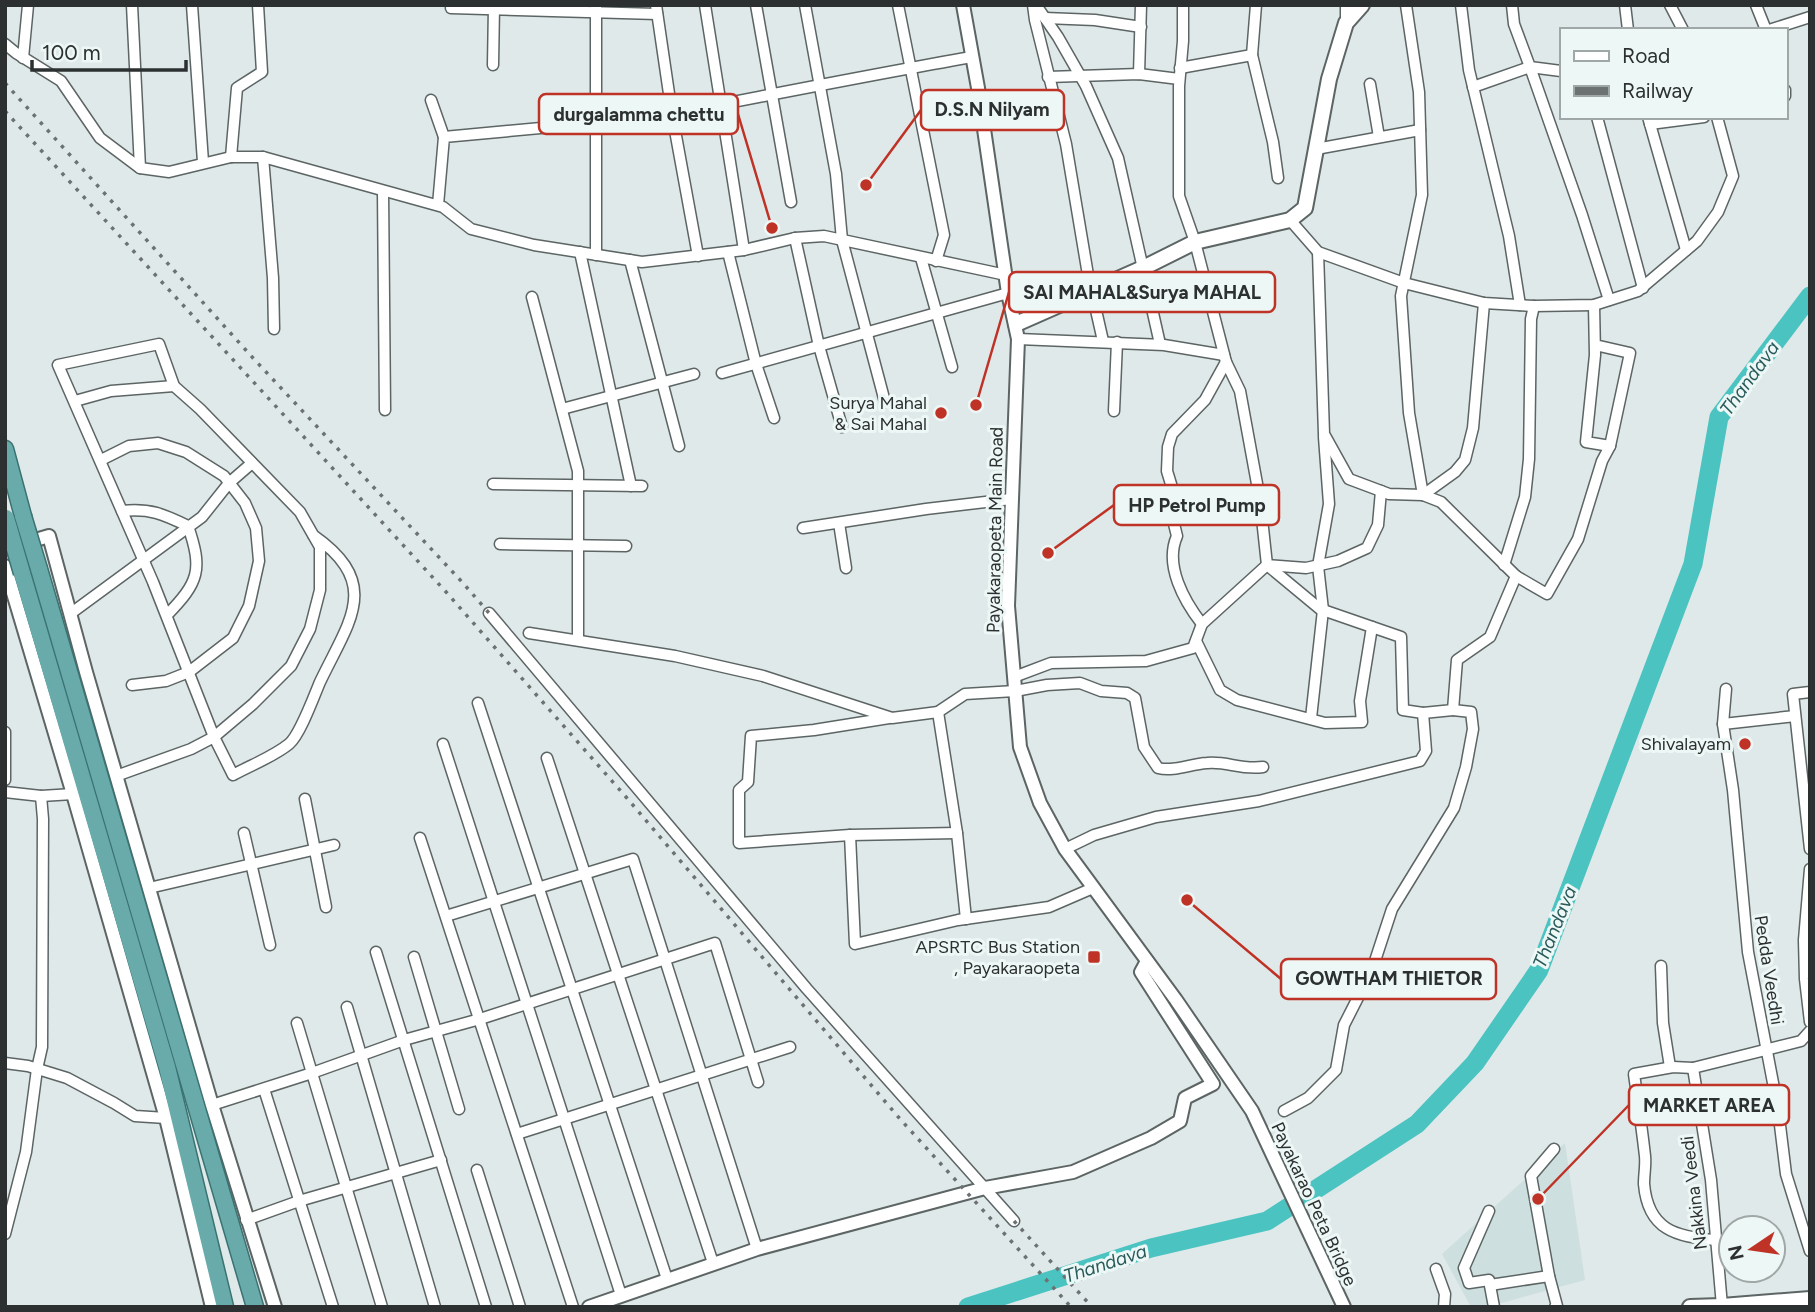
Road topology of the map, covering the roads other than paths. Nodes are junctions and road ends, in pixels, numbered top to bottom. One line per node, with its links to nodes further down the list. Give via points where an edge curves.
1 (28, 5): 38 (street)
2 (132, 5): 67 (street)
3 (192, 5): 66 (street)
4 (258, 5): 64 (street, via 262,72 237,88)
5 (705, 5): 53 (street)
6 (756, 5): 51 (street)
7 (804, 5): 48 (street)
8 (898, 5): 40 (street)
9 (963, 5): 37 (street, Payakaraopeta Main Road)
10 (1035, 5): 28 (street); 46 (street)
11 (1141, 5): 30 (street)
12 (1183, 5): 42 (street)
13 (1256, 5): 36 (street)
14 (1346, 5): 29 (street)
15 (1362, 5): 29 (main road)
16 (1406, 5): 60 (street)
17 (1461, 5): 50 (street)
18 (1511, 5): 41 (street)
19 (1625, 5): 31 (street)
20 (1670, 5): 32 (street)
21 (1756, 5): 33 (street)
22 (451, 8): 23 (street)
23 (494, 8): 24 (street); 39 (street)
24 (548, 9): 25 (street)
25 (596, 9): 26 (street); 59 (street)
26 (656, 10): 54 (street)
27 (1810, 17): 34 (street)
28 (1045, 18): 30 (street); 45 (street)
29 (1346, 23): 63 (main road, via 1329,79)
30 (1141, 27): 44 (street)
31 (1628, 28)
32 (1682, 28)
33 (1767, 28)
34 (1774, 28)
35 (5, 44): 38 (street)
36 (1252, 55): 42 (street); 68 (street)
37 (972, 57): 40 (street); 87 (street, Payakaraopeta Main Road)
38 (23, 58): 67 (street, via 61,81 100,138)
39 (493, 65)
40 (910, 67): 48 (street); 85 (street, via 944,235)
41 (1530, 67): 43 (street); 50 (street); 93 (street)
42 (1181, 68): 47 (street)
43 (1560, 71)
44 (1139, 74): 45 (street); 47 (street)
45 (1080, 76): 46 (street); 86 (street, via 1118,158)
46 (1048, 77): 90 (street, via 1066,144)
47 (1179, 79): 75 (street, via 1179,196)
48 (819, 83): 51 (street); 74 (street, via 836,174)
49 (1370, 84): 62 (street)
50 (1473, 87): 95 (street, via 1509,236)
51 (771, 94): 53 (street); 70 (street)
52 (431, 100): 61 (street)
53 (721, 106): 54 (street); 76 (street)
54 (672, 114): 59 (street); 82 (street)
55 (1598, 119): 89 (street)
56 (1667, 119): 58 (street)
57 (1718, 119): 77 (street, via 1733,176 1718,212)
58 (1649, 120): 77 (street)
59 (595, 126): 61 (street); 81 (street)
60 (1420, 130): 62 (street); 88 (street, via 1422,195)
61 (444, 137): 71 (street)
62 (1379, 137): 63 (street)
63 (1316, 149): 72 (main road, via 1305,208)
64 (231, 157): 65 (street); 66 (street)
65 (263, 157): 69 (street); 99 (street)
66 (204, 162): 67 (street, via 169,172)
67 (140, 168)
68 (1278, 178)
69 (383, 191): 71 (street); 118 (street)
70 (791, 202)
71 (438, 205): 78 (street, via 471,229)
72 (1290, 220): 75 (main road); 80 (street)
73 (795, 238): 74 (street); 76 (street); 106 (street)
74 (842, 240): 83 (street); 101 (street)
75 (1195, 242): 86 (main road); 107 (street)
76 (744, 250): 79 (street)
77 (1686, 250): 89 (street)
78 (580, 252): 81 (street); 114 (street)
79 (728, 252): 82 (street); 108 (street)
80 (1318, 252): 88 (street); 122 (street)
81 (596, 255): 84 (street)
82 (698, 256): 84 (street)
83 (921, 258): 85 (street); 98 (street)
84 (630, 260): 112 (street)
85 (936, 261): 87 (street)
86 (1143, 268): 90 (main road); 104 (street)
87 (1006, 275): 91 (street, Payakaraopeta Main Road)
88 (1404, 283): 94 (street); 132 (street, via 1409,413)
89 (1643, 288): 93 (street)
90 (1092, 291): 100 (main road); 102 (street)
91 (1008, 293): 98 (street); 100 (street, Payakaraopeta Main Road)
92 (532, 297): 117 (street)
93 (1609, 300): 96 (street)
94 (1484, 303): 95 (street); 132 (street, via 1474,428 1465,460)
95 (1520, 305): 97 (street)
96 (1594, 305): 97 (street); 105 (street)
97 (1534, 306): 146 (street, via 1530,459 1525,497)
98 (937, 314): 101 (street); 109 (street)
99 (274, 329)
100 (1017, 331): 102 (street); 133 (street, Payakaraopeta Main Road)
101 (867, 333): 106 (street); 116 (street)
102 (1103, 341): 103 (street)
103 (1117, 342): 104 (street); 119 (street)
104 (1160, 344): 107 (street)
105 (1595, 345): 124 (street, via 1586,442); 124 (street, via 1630,353)
106 (819, 346): 108 (street); 121 (street)
107 (1225, 359): 145 (street, via 1240,391); 155 (street, via 1205,400 1172,434 1168,447 1167,471 1174,494 1170,508 1177,536 1172,560 1186,604)
108 (756, 364): 110 (street); 120 (street)
109 (952, 367)
110 (722, 373)
111 (694, 374): 112 (street)
112 (663, 383): 114 (street); 123 (street)
113 (174, 386): 115 (street, via 111,391); 115 (street, via 159,344 58,365); 127 (street)
114 (612, 396): 117 (street); 130 (street, via 637,486)
115 (75, 401): 126 (street)
116 (885, 402)
117 (562, 409): 130 (street)
118 (385, 410)
119 (1114, 411)
120 (774, 418)
121 (842, 427)
122 (1324, 434): 131 (street, via 1349,479); 148 (street, via 1329,504)
123 (679, 446)
124 (1610, 446): 150 (street, via 1578,539 1547,594)
125 (5, 449): 267 (highway, bridge)
126 (101, 460): 128 (street, via 129,446 158,443 186,452); 134 (street)
127 (252, 463): 128 (street); 139 (street, via 299,512)
128 (229, 483): 137 (street, via 202,517); 160 (street, via 256,528 259,561 249,606 233,638)
129 (493, 484): 130 (street)
130 (578, 487): 142 (street)
131 (1381, 491): 132 (street); 148 (street, via 1378,525 1367,548)
132 (1423, 495): 146 (street, via 1441,502)
133 (1011, 499): 136 (street); 161 (street, Payakaraopeta Main Road, via 1007,606)
134 (122, 512): 137 (street, via 143,509); 144 (street)
135 (6, 517): 266 (highway, bridge, via 167,1067)
136 (839, 523): 138 (street); 149 (street)
137 (188, 526): 144 (street); 154 (street, via 197,552 196,574 189,593)
138 (803, 528)
139 (313, 535): 175 (street, via 320,547 320,590 310,629 291,666); 175 (street, via 350,571 356,595 339,647 305,717 291,743 233,775)
140 (500, 544): 142 (street)
141 (626, 546): 142 (street)
142 (578, 547): 158 (street)
143 (5, 549): 153 (street, via 49,536)
144 (144, 560): 153 (street); 154 (street)
145 (1268, 565): 148 (street); 151 (street); 155 (street)
146 (1504, 565): 150 (street)
147 (5, 566): 182 (street)
148 (1318, 566): 151 (street)
149 (846, 568)
150 (1516, 576): 167 (street, via 1490,637 1457,660)
151 (1323, 610): 156 (street); 172 (street)
152 (489, 613): 245 (street, via 807,989)
153 (70, 614): 179 (street)
154 (166, 615): 160 (street)
155 (1202, 624): 159 (street)
156 (1372, 627): 169 (street, via 1401,637 1403,710); 172 (street, via 1360,701 1362,722 1325,723)
157 (529, 633): 158 (street)
158 (578, 640): 171 (street, via 764,676)
159 (1196, 640): 161 (street, via 1193,648 1146,661 1051,663); 172 (street, via 1220,690 1237,700)
160 (189, 672): 162 (street, via 166,681); 175 (street)
161 (1014, 677): 164 (street, Payakaraopeta Main Road)
162 (132, 685)
163 (1726, 689): 173 (street, Pedda Veedhi)
164 (1015, 691): 168 (street, via 965,694); 178 (street, via 1080,683 1127,693 1135,698 1144,747 1158,768 1166,771 1209,762); 191 (street, Payakaraopeta Main Road, via 1020,747 1040,803)
165 (1810, 692): 170 (street, via 1793,694)
166 (478, 703): 197 (street)
167 (1454, 710): 169 (street); 236 (street, via 1471,712 1473,729 1454,808 1392,909 1371,970 1344,1025 1336,1070 1308,1098)
168 (938, 712): 171 (street); 186 (street)
169 (1423, 713): 191 (street, via 1426,751 1420,761 1259,801 1156,817 1094,835)
170 (1795, 716): 173 (street); 192 (street)
171 (892, 718): 187 (street, via 751,736 748,782 739,790 739,843)
172 (1311, 718)
173 (1723, 724): 221 (street, Pedda Veedhi, via 1748,952)
174 (6, 737): 180 (street)
175 (214, 737): 179 (street)
176 (443, 744): 199 (street)
177 (547, 758): 195 (street)
178 (1263, 767)
179 (117, 776): 196 (street)
180 (5, 780)
181 (5, 792): 183 (street)
182 (74, 794): 183 (street); 238 (street)
183 (41, 796): 227 (street, via 42,1047)
184 (304, 799): 190 (street)
185 (244, 833): 193 (street)
186 (957, 833): 187 (street); 202 (street)
187 (849, 835): 202 (street, via 855,944)
188 (421, 838): 201 (street)
189 (334, 845): 190 (street)
190 (315, 849): 193 (street); 200 (street)
191 (1065, 849): 198 (street, Payakaraopeta Main Road)
192 (1810, 849)
193 (250, 863): 196 (street); 203 (street)
194 (1810, 869): 213 (street, via 1804,940)
195 (585, 873): 197 (street); 206 (street, via 632,859); 209 (street)
196 (149, 888): 233 (street)
197 (539, 888): 199 (street); 210 (street)
198 (1093, 888): 202 (street, via 1049,907); 207 (street, Payakaraopeta Main Road)
199 (494, 901): 201 (street); 211 (street)
200 (327, 907)
201 (446, 916): 214 (street)
202 (966, 919)
203 (270, 945)
204 (376, 952): 219 (street)
205 (414, 957): 217 (street)
206 (665, 959): 209 (street); 223 (street, via 715,943); 229 (street)
207 (1147, 961): 237 (street, Payakaraopeta Main Road); 245 (street, via 1141,972 1213,1084 1185,1098 1180,1121 1151,1138 1073,1172)
208 (1661, 966): 225 (street)
209 (618, 974): 210 (street); 232 (street)
210 (572, 989): 211 (street); 234 (street)
211 (527, 1004): 214 (street); 239 (street)
212 (346, 1007): 222 (street)
213 (1810, 1013): 215 (street)
214 (480, 1019): 217 (street); 240 (street)
215 (1810, 1022)
216 (297, 1023): 228 (street)
217 (435, 1031): 219 (street); 235 (street)
218 (1810, 1031): 221 (street, via 1801,1041)
219 (404, 1040): 222 (street); 242 (street)
220 (790, 1047): 223 (street)
221 (1766, 1049): 226 (street); 254 (street, Pedda Veedhi, via 1786,1174)
222 (361, 1055): 228 (street); 244 (street)
223 (751, 1060): 229 (street); 230 (street)
224 (5, 1063): 227 (street)
225 (1670, 1067): 226 (street); 252 (street, via 1634,1074 1648,1208 1676,1235)
226 (1693, 1068): 252 (street, Nakkina Veedi)
227 (37, 1069): 238 (street, via 67,1078 135,1116); 251 (street, via 26,1152)
228 (312, 1073): 231 (street); 246 (street)
229 (702, 1076): 232 (street); 253 (street)
230 (758, 1082)
231 (264, 1088): 233 (street); 247 (street)
232 (656, 1090): 234 (street); 255 (street)
233 (212, 1105): 249 (street)
234 (610, 1105): 239 (street); 258 (street)
235 (459, 1109)
236 (1284, 1111)
237 (1254, 1116): 262 (street, Payakarao Peta Bridge)
238 (166, 1118): 265 (street)
239 (564, 1119): 240 (street); 260 (street)
240 (517, 1134): 274 (street)
241 (1554, 1149): 257 (street, via 1531,1176)
242 (441, 1160): 244 (street); 272 (street)
243 (477, 1170): 273 (street)
244 (395, 1174): 246 (street); 271 (street)
245 (985, 1188): 250 (street); 253 (street)
246 (346, 1189): 247 (street); 270 (street)
247 (299, 1201): 249 (street); 269 (street)
248 (1489, 1211): 259 (street, via 1464,1268 1469,1283 1489,1280)
249 (246, 1220): 268 (street)
250 (1014, 1221)
251 (5, 1234)
252 (1716, 1240): 264 (street, Nakkina Veedi)
253 (757, 1249): 255 (street)
254 (1810, 1251)
255 (713, 1264): 258 (street)
256 (1436, 1269): 276 (street, via 1445,1294)
257 (1549, 1276): 259 (street); 263 (street)
258 (667, 1279): 260 (street)
259 (1490, 1284): 277 (street)
260 (621, 1296): 275 (street)
261 (1810, 1299): 264 (main road)
262 (1343, 1306)
263 (1556, 1306): 278 (street)
264 (1722, 1306): 279 (main road)
265 (212, 1307)
266 (225, 1307)
267 (256, 1307)
268 (275, 1307)
269 (333, 1307)
270 (382, 1307)
271 (435, 1307)
272 (486, 1307)
273 (520, 1307)
274 (573, 1307)
275 (589, 1307)
276 (1444, 1307)
277 (1494, 1307)
278 (1567, 1307)
279 (1690, 1307)

